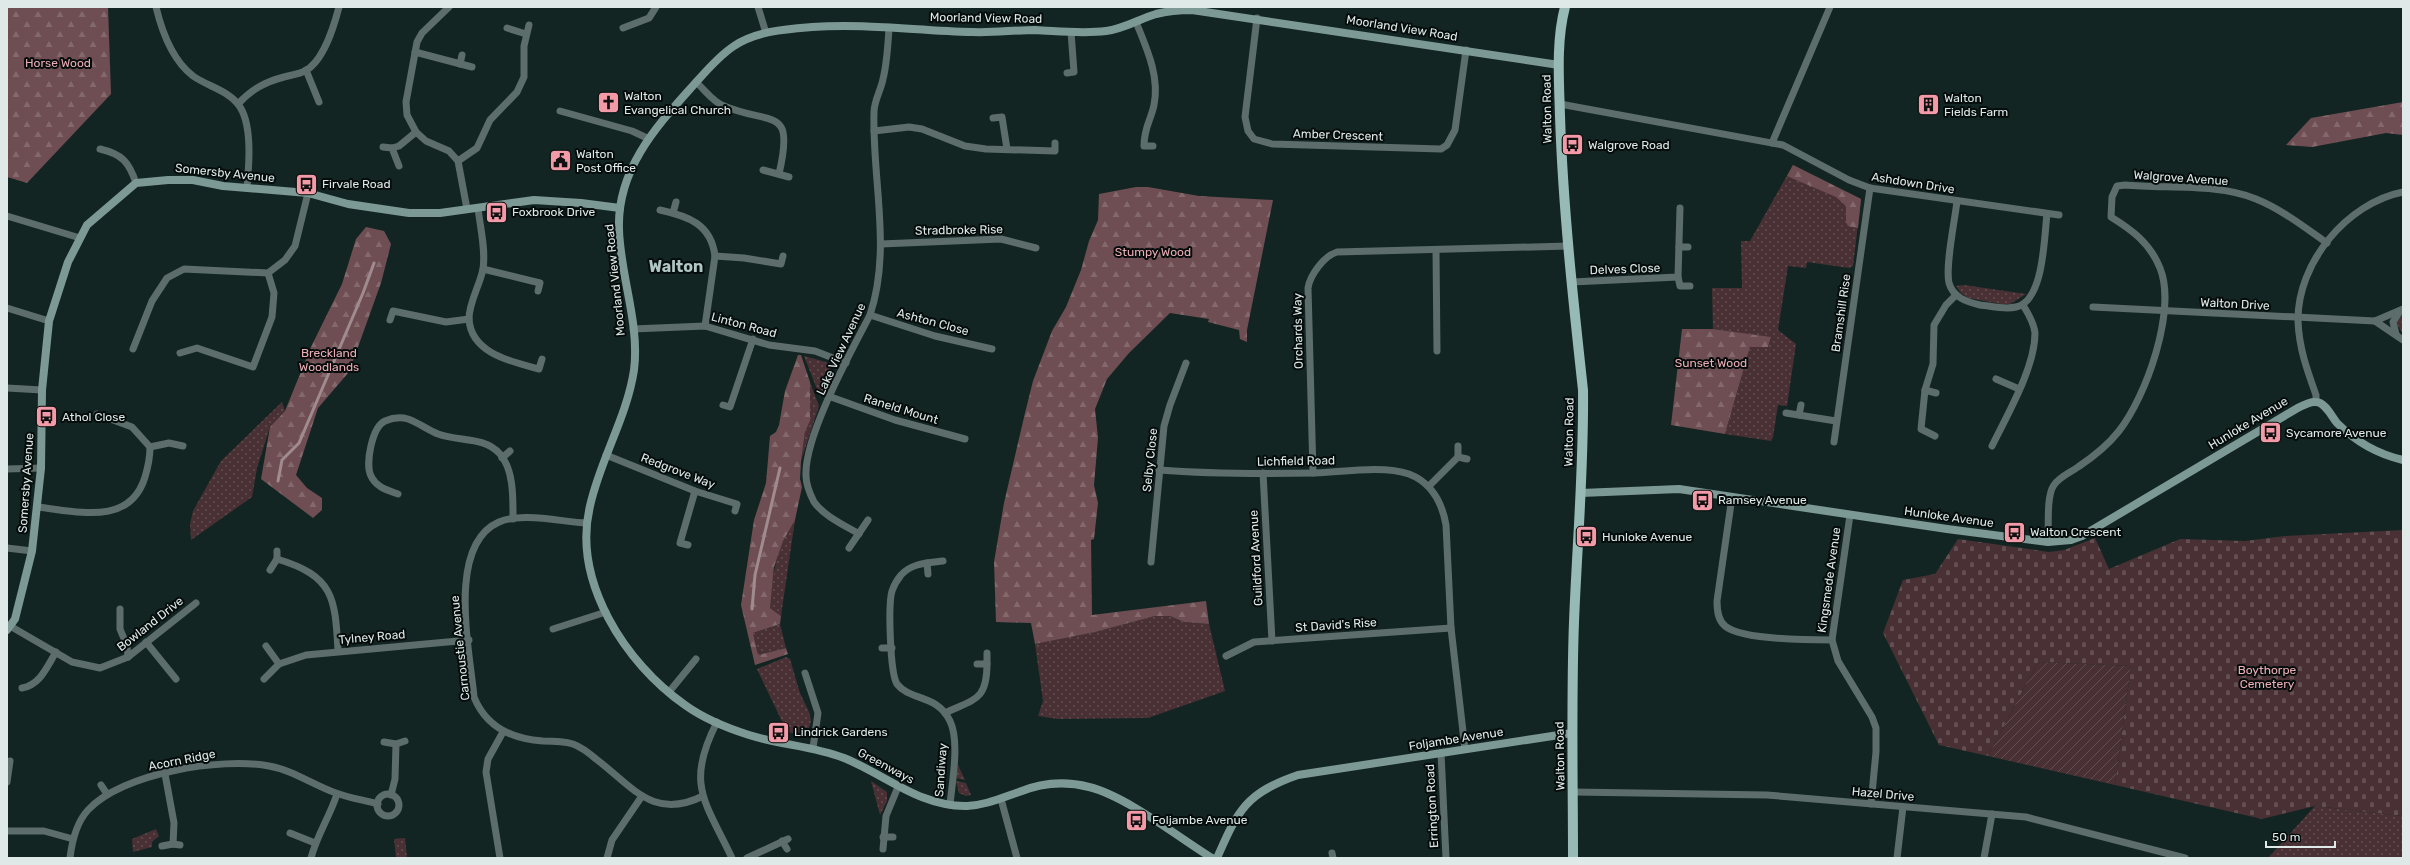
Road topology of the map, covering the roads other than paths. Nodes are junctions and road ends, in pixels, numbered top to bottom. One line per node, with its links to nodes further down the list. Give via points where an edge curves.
1 (156, 7): 27 (street, via 161,29 172,50 193,76 226,94)
2 (339, 7): 23 (street, via 331,34 318,57)
3 (449, 7): 18 (street, via 422,33)
4 (656, 7): 12 (street, via 649,18)
5 (758, 7): 15 (street)
6 (1565, 7): 21 (main road, Walton Road)
7 (1830, 7): 35 (street)
8 (1257, 18): 9 (street, Moorland View Road, via 1192,10 1157,14); 17 (street, Moorland View Road); 17 (street, Amber Crescent, via 1245,117 1246,125 1254,139 1272,144 1441,148 1447,145 1455,130)
9 (1136, 22): 14 (street, Moorland View Road, via 1108,31); 36 (street, via 1151,61 1154,105 1144,136 1144,146)
10 (529, 25): 16 (street)
11 (506, 28): 16 (street)
12 (623, 28)
13 (889, 28): 14 (street, Moorland View Road, via 974,32); 15 (street, Moorland View Road, via 828,26); 31 (street, Lake View Avenue, via 883,81 874,109)
14 (1071, 32): 24 (street, via 1074,72)
15 (766, 33): 25 (street, Moorland View Road, via 735,45)
16 (526, 34): 41 (street, via 524,77 517,92 490,120 477,148)
17 (1466, 50): 21 (street, Moorland View Road)
18 (415, 52): 20 (street); 32 (street, via 406,102 407,115)
19 (462, 55): 20 (street)
20 (460, 64): 22 (street)
21 (1559, 65): 28 (main road, Walton Road)
22 (472, 68)
23 (306, 70): 26 (street); 27 (street, via 267,82 250,92)
24 (1067, 73)
25 (696, 82): 33 (street, Moorland View Road); 44 (street, via 723,106 770,118 780,125 785,134 786,146)
26 (319, 102)
27 (238, 104): 47 (street, via 244,119 250,152)
28 (1560, 104): 35 (street); 65 (main road, Walton Road, via 1562,174)
29 (560, 111): 33 (street, via 632,131)
30 (993, 118): 40 (street, via 1002,117)
31 (874, 131): 40 (street, via 909,127 922,129 965,146); 64 (street, Lake View Avenue, via 874,165)
32 (416, 132): 38 (street, via 399,146); 41 (street, via 426,141 448,151)
33 (647, 138): 54 (street, Moorland View Road, via 630,172)
34 (1055, 143): 40 (street, via 1055,151)
35 (1772, 143): 48 (street, Ashdown Drive, via 1794,149 1849,180)
36 (1153, 146)
37 (383, 147): 38 (street)
38 (392, 148): 42 (street)
39 (100, 149): 46 (street, via 116,152 131,170)
40 (1007, 150)
41 (458, 161): 56 (street)
42 (399, 166)
43 (763, 170): 44 (street)
44 (779, 174): 45 (street)
45 (789, 177)
46 (136, 183): 47 (street, Somersby Avenue, via 192,180); 62 (street, Somersby Avenue, via 87,225)
47 (247, 188): 50 (street, Somersby Avenue)
48 (1870, 188): 51 (street, Ashdown Drive); 115 (street, Bramshill Rise)
49 (2403, 192): 63 (street, via 2361,210)
50 (308, 193): 56 (street, Somersby Avenue, via 348,204 409,213 440,213); 73 (street, via 295,246 285,260)
51 (1957, 201): 59 (street, Ashdown Drive); 78 (street, via 1948,278)
52 (676, 202): 58 (street)
53 (478, 208): 54 (street, Somersby Avenue, via 534,200 581,202); 56 (street, Somersby Avenue); 72 (street)
54 (620, 208): 91 (street, Moorland View Road, via 619,229)
55 (1680, 208): 66 (street, Delves Close)
56 (466, 209)
57 (660, 210): 58 (street)
58 (673, 213): 70 (street, via 690,219 709,234)
59 (2047, 214): 60 (street, Ashdown Drive); 79 (street, via 2037,286)
60 (2060, 215)
61 (7, 216): 62 (street)
62 (80, 238): 88 (street, Somersby Avenue, via 68,262)
63 (2327, 242): 83 (street, Walgrove Avenue, via 2281,211 2255,198 2207,189 2117,186 2112,197 2111,217 2140,237 2157,261 2163,280); 86 (street, via 2306,279)
64 (882, 244): 68 (street, Stradbroke Rise, via 1001,239); 84 (street, Lake View Avenue, via 881,269)
65 (1569, 246): 69 (street, Orchards Way); 75 (main road, Walton Road)
66 (1679, 247): 67 (street); 74 (street, Delves Close)
67 (1688, 247)
68 (1036, 248)
69 (1436, 250): 97 (street); 133 (street, Orchards Way, via 1337,252 1327,258 1312,275 1308,288)
70 (715, 256): 71 (street, via 781,264); 90 (street)
71 (783, 256)
72 (482, 269): 77 (street, via 540,283); 85 (street)
73 (268, 273): 95 (street, via 184,269 167,278 152,301); 98 (street, via 274,293 272,317 253,367 197,348)
74 (1678, 277): 75 (street, Delves Close); 76 (street, via 1680,286)
75 (1572, 282): 136 (main road, Walton Road, via 1583,390)
76 (1690, 286)
77 (538, 291)
78 (1956, 295): 79 (street, via 1970,302 1998,307); 106 (street, via 1946,305 1934,325 1933,364)
79 (2023, 305): 104 (street, via 2031,318 2035,332 2031,354)
80 (2093, 307): 83 (street, Walton Drive)
81 (7, 308): 88 (street)
82 (2403, 309): 89 (street, Walton Drive); 92 (street, Walton Drive, via 2393,322)
83 (2164, 310): 86 (street, Walton Drive); 146 (street, via 2160,340 2150,372 2128,417 2104,447 2057,481 2052,489)
84 (870, 314): 96 (street, Ashton Close, via 935,336); 100 (street, Lake View Avenue)
85 (469, 319): 87 (street, via 446,322 393,311); 99 (street, via 476,339 501,358 539,369)
86 (2298, 319): 89 (street, Walton Drive); 109 (street, via 2302,355)
87 (390, 320)
88 (49, 321): 105 (street, Somersby Avenue)
89 (2375, 321): 92 (street)
90 (705, 326): 91 (street, Linton Road); 93 (street, Linton Road)
91 (633, 329): 124 (street, Moorland View Road, via 634,368 625,406)
92 (2396, 334): 94 (street)
93 (753, 339): 100 (street, Linton Road, via 769,345 815,351); 110 (street, via 730,407)
94 (2403, 340)
95 (134, 349)
96 (992, 349)
97 (1438, 351)
98 (180, 353)
99 (542, 359)
100 (846, 363): 108 (street, Lake View Avenue)
101 (1186, 364): 131 (street, Selby Close, via 1164,426)
102 (1996, 379): 104 (street)
103 (7, 388): 105 (street)
104 (2019, 389): 121 (street)
105 (42, 390): 129 (street, Somersby Avenue)
106 (1925, 390): 107 (street); 116 (street, via 1921,429)
107 (1936, 393)
108 (831, 397): 117 (street, Raneld Mount, via 895,420); 145 (street, Lake View Avenue, via 810,449 806,477 815,502 824,512)
109 (2316, 402): 128 (street, via 2324,406 2340,426 2356,440 2370,449); 146 (street, Hunloke Avenue, via 2296,409 2082,536 2071,540)
110 (723, 405)
111 (1801, 405): 114 (street)
112 (1786, 413): 114 (street)
113 (97, 414): 122 (street, via 132,427)
114 (1799, 415): 115 (street)
115 (1836, 421): 118 (street, Bramshill Rise)
116 (1935, 436)
117 (965, 439)
118 (1834, 442)
119 (183, 446): 122 (street, via 169,443)
120 (1458, 446): 125 (street)
121 (1992, 446)
122 (150, 447): 139 (street, via 142,486 135,498 118,510 99,513)
123 (510, 451): 126 (street)
124 (606, 455): 135 (street, Redgrove Way); 144 (street, Moorland View Road)
125 (1458, 457): 127 (street); 134 (street)
126 (502, 458): 137 (street, via 500,453 486,444 472,439 452,438 408,419 395,417 377,428 373,437 369,466 370,475 379,487); 142 (street, via 510,477)
127 (1467, 459)
128 (2403, 460)
129 (41, 468): 130 (street); 139 (street, Somersby Avenue)
130 (7, 469)
131 (1159, 470): 132 (street, Lichfield Road); 154 (street, Selby Close)
132 (1263, 473): 133 (street, Lichfield Road); 167 (street, Guildford Avenue)
133 (1313, 473): 134 (street, Lichfield Road, via 1399,471)
134 (1429, 486): 163 (street, Lichfield Road, via 1443,509 1446,525)
135 (695, 491): 140 (street, Redgrove Way, via 737,504); 147 (street, via 680,543)
136 (1581, 493): 138 (street, Hunloke Avenue, via 1679,489); 189 (main road, Walton Road, via 1574,624)
137 (398, 494)
138 (1732, 497): 141 (street, Hunloke Avenue); 166 (street, via 1717,601 1721,622 1727,628 1750,634 1784,639)
139 (37, 507): 150 (street, Somersby Avenue)
140 (735, 511)
141 (1850, 515): 146 (street, Hunloke Avenue); 166 (street, Kingsmede Avenue)
142 (513, 519): 144 (street); 165 (street, Carnoustie Avenue, via 499,522 488,529 471,554 465,595)
143 (868, 520): 145 (street)
144 (587, 523): 158 (street, Moorland View Road, via 588,558)
145 (859, 534): 149 (street)
146 (2048, 542)
147 (688, 545)
148 (7, 548): 150 (street)
149 (849, 548)
150 (32, 551): 162 (street, Somersby Avenue, via 15,619)
151 (277, 551): 152 (street)
152 (277, 559): 156 (street); 172 (street, via 315,577 328,590 336,612)
153 (943, 561): 155 (street, Sandiway)
154 (1151, 562)
155 (927, 563): 157 (street); 171 (street, Sandiway, via 906,571 892,591)
156 (270, 570)
157 (928, 574)
158 (596, 586): 161 (street, Greenways)
159 (196, 603): 168 (street, Bowland Drive)
160 (120, 609): 176 (street, via 120,629 127,646)
161 (606, 612): 164 (street); 185 (street, Greenways, via 626,646)
162 (8, 628): 173 (street, Bowland Drive)
163 (1451, 628): 167 (street, St David's Rise); 194 (street, Lichfield Road)
164 (553, 629)
165 (469, 640): 172 (street, Tylney Road); 188 (street, Carnoustie Avenue, via 474,697 479,709)
166 (1832, 640): 209 (street, Kingsmede Avenue, via 1838,660 1876,728)
167 (1272, 641): 175 (street, St David's Rise, via 1254,642)
168 (146, 642): 176 (street, Bowland Drive); 183 (street)
169 (266, 646): 178 (street)
170 (882, 648): 171 (street)
171 (892, 648): 186 (street, Sandiway, via 893,675 898,685 937,704)
172 (338, 650): 178 (street, Tylney Road, via 306,654)
173 (56, 652): 176 (street, Bowland Drive, via 72,662 100,668); 184 (street, via 37,681)
174 (987, 652): 180 (street)
175 (1226, 656)
176 (128, 657)
177 (696, 658): 185 (street)
178 (279, 664): 182 (street, Tylney Road)
179 (977, 664): 180 (street)
180 (987, 664): 186 (street, via 987,679 977,699)
181 (805, 673): 193 (street, via 818,712)
182 (264, 678)
183 (176, 679)
184 (22, 688)
185 (669, 692): 187 (street, Greenways, via 688,707)
186 (945, 713): 210 (street, Sandiway, via 955,736)
187 (717, 722): 193 (street, Greenways, via 749,735); 206 (street, via 706,744 700,766 699,782)
188 (503, 732): 205 (street, Carnoustie Avenue, via 521,739 573,744 590,754); 224 (street, via 488,759 486,772)
189 (1572, 733): 194 (street, Foljambe Avenue); 201 (main road, Walton Road)
190 (405, 741): 192 (street)
191 (384, 742): 192 (street)
192 (396, 744): 204 (street, Acorn Ridge)
193 (813, 748): 200 (street, Greenways, via 845,758)
194 (1465, 749): 195 (street, Foljambe Avenue)
195 (1441, 753): 230 (street, Foljambe Avenue, via 1298,775 1276,783 1242,807); 231 (street, Errington Road)
196 (10, 761): 198 (street)
197 (164, 774): 202 (street, Acorn Ridge); 203 (street, Acorn Ridge, via 208,765 245,763 283,769); 219 (street, via 176,844)
198 (7, 782)
199 (101, 785): 202 (street)
200 (898, 787): 210 (street, Greenways, via 932,802); 215 (street, via 886,816)
201 (1573, 792): 209 (street, Hazel Drive, via 1735,793); 232 (main road, Walton Road)
202 (107, 794): 217 (street, Acorn Ridge, via 87,811)
203 (337, 794): 208 (street, Acorn Ridge); 218 (street)
204 (392, 795): 208 (street, via 382,796); 208 (street, Acorn Ridge, via 399,802 395,814 390,816 381,813)
205 (642, 796): 206 (street, Carnoustie Avenue, via 665,805 677,806); 225 (street, via 612,840)
206 (703, 796): 226 (street)
207 (1001, 799): 210 (street, Greenways, via 968,806); 228 (street); 229 (street, Greenways, via 1042,785 1065,783 1084,786 1116,798)
208 (378, 804)
209 (1871, 804): 211 (street, Hazel Drive)
210 (950, 805)
211 (1903, 807): 212 (street, Hazel Drive); 233 (street)
212 (1992, 814): 234 (street); 235 (street, Hazel Drive, via 2046,821)
213 (7, 831): 217 (street, via 44,831)
214 (290, 833): 218 (street)
215 (883, 837): 216 (street); 221 (street)
216 (893, 837)
217 (73, 839): 222 (street, Acorn Ridge)
218 (315, 843): 223 (street)
219 (162, 846)
220 (787, 849): 227 (street, via 785,840)
221 (883, 849)
222 (70, 858)
223 (311, 858)
224 (500, 858)
225 (607, 858)
226 (732, 858)
227 (747, 858)
228 (1017, 858)
229 (1212, 858)
230 (1216, 858)
231 (1446, 858)
232 (1573, 858)
233 (1897, 858)
234 (1984, 858)
235 (2186, 858)

